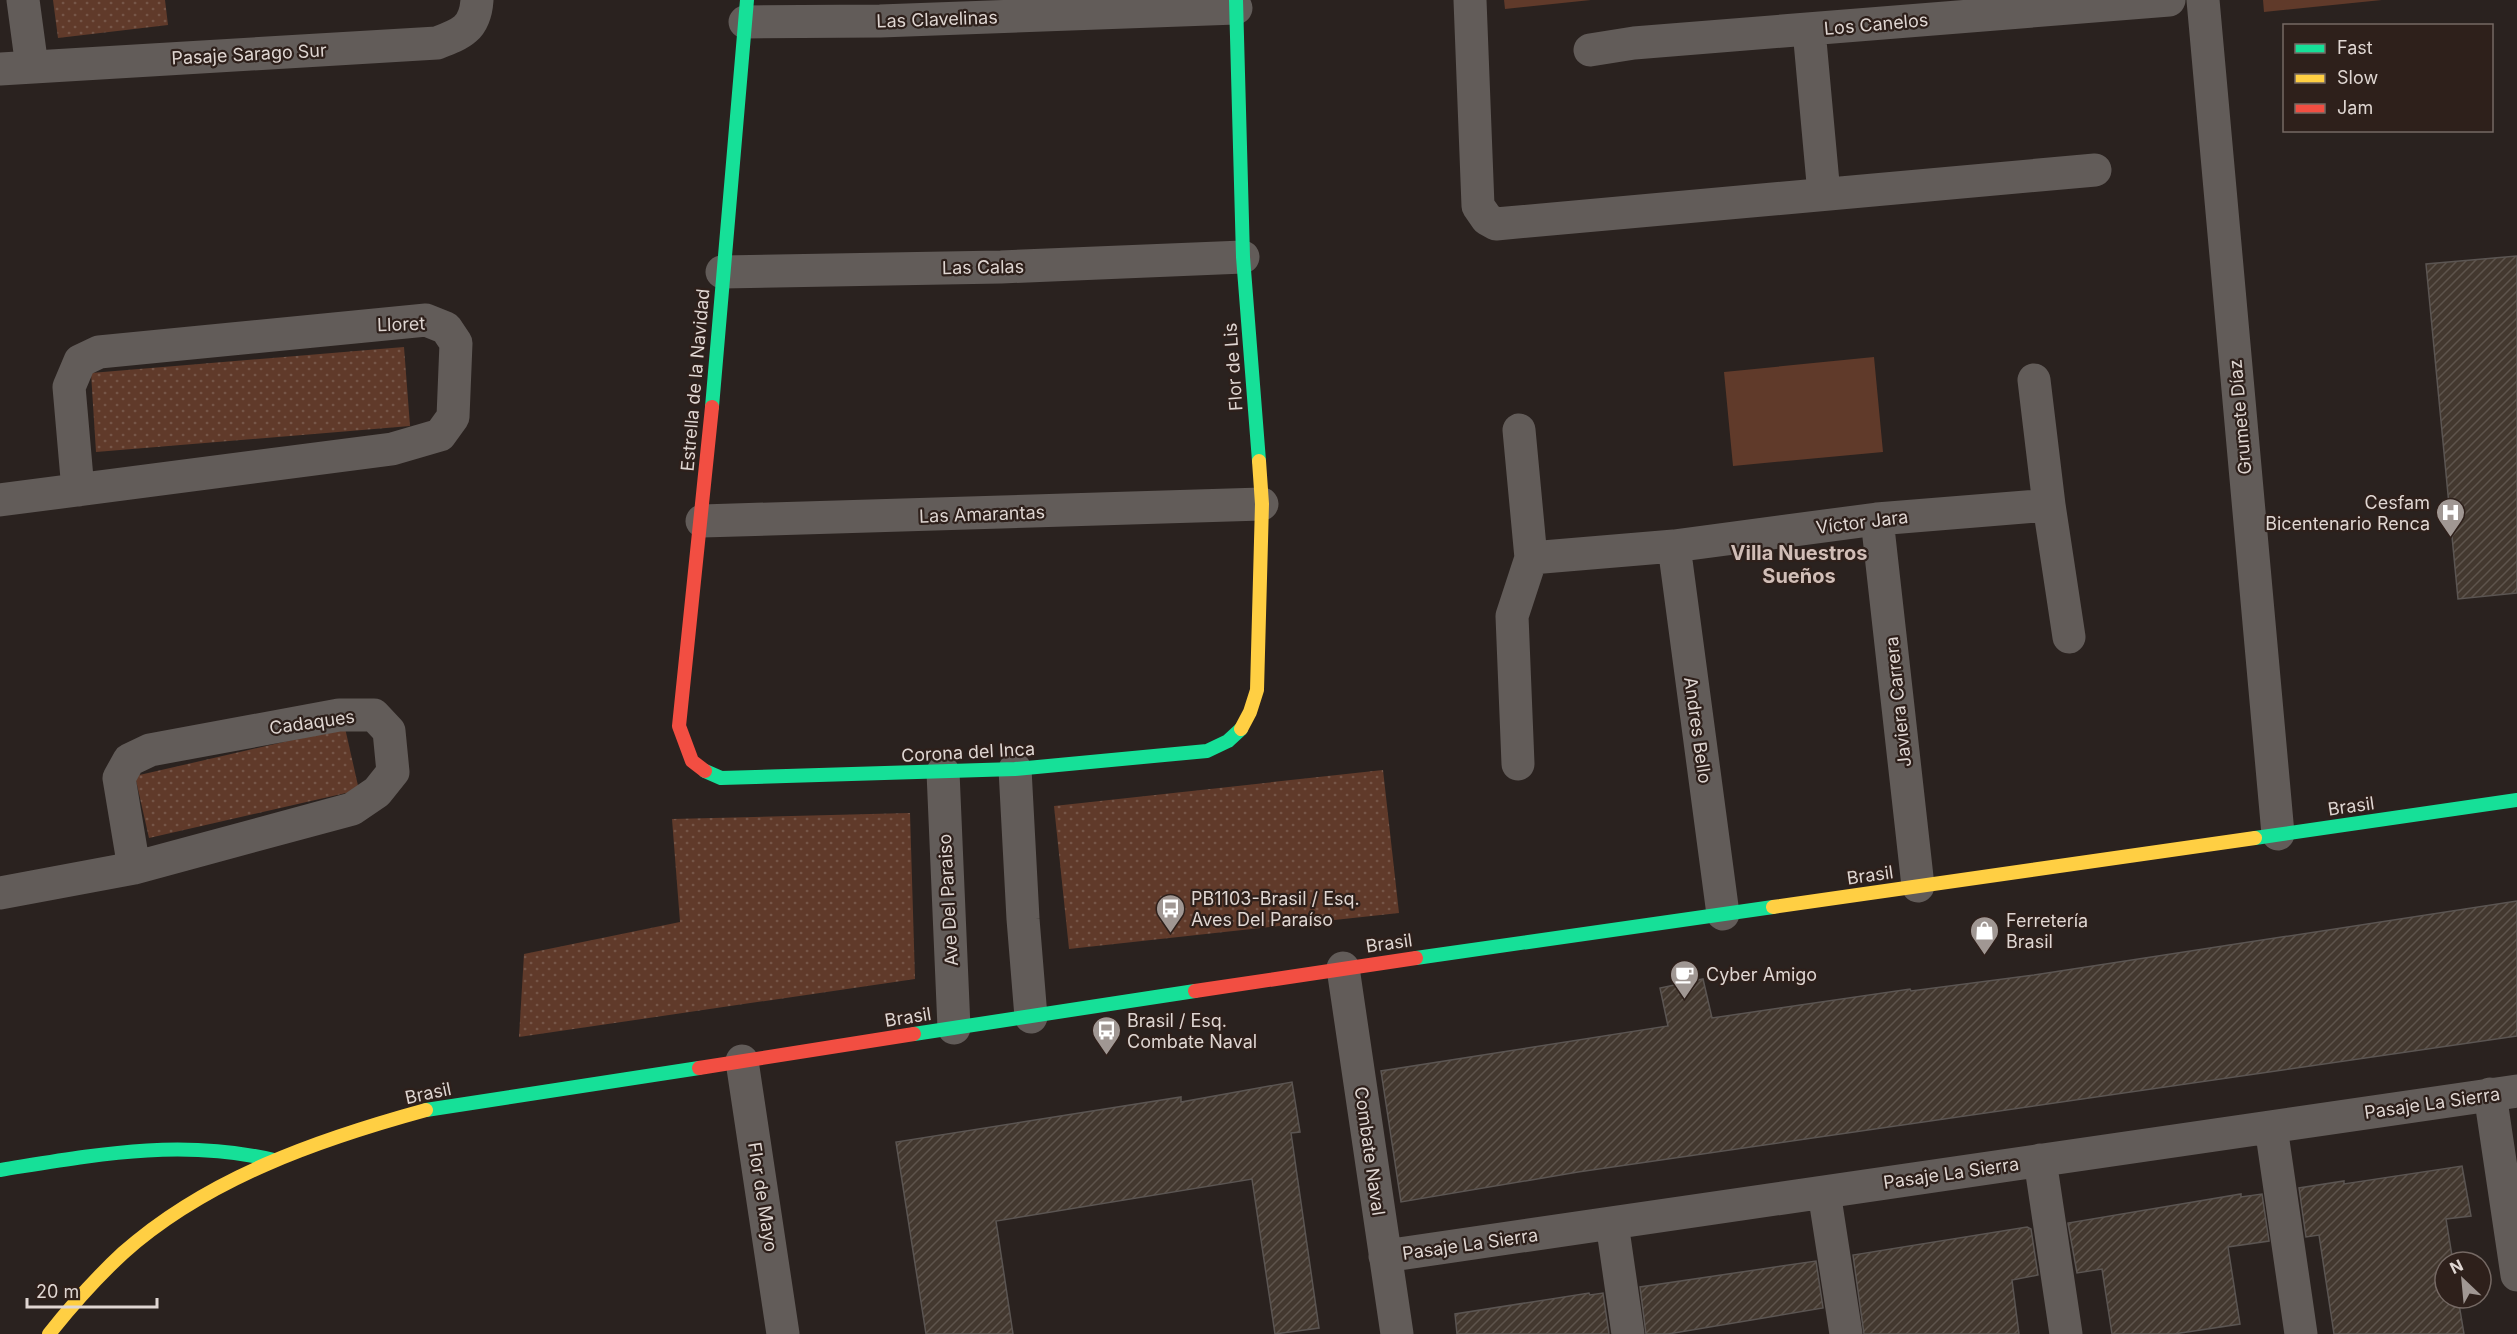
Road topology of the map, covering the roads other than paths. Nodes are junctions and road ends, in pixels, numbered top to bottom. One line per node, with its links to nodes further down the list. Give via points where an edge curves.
1 (23, 0): 11 (street)
2 (477, 0): 11 (street, Pasaje Sarago Sur, via 476,12 464,33 437,44)
3 (1470, 0): 14 (street, via 1478,206 1487,219 1497,224)
4 (2162, 0): 5 (street, Los Canelos); 9 (street, Los Canelos)
5 (2169, 0)
6 (2203, 0): 34 (street, Grumete Díaz)
7 (1236, 4): 8 (street, Las Clavelinas, via 892,20); 15 (main road, Flor de Lis)
8 (746, 11): 16 (main road, Estrella de la Navidad)
9 (1809, 30): 10 (street, Los Canelos); 14 (street)
10 (1590, 50)
11 (32, 67): 12 (street, Pasaje Sarago Sur)
12 (0, 69)
13 (2095, 171): 14 (street)
14 (1824, 194)
15 (1243, 257): 16 (street, Las Calas, via 1001,267); 21 (main road, Flor de Lis)
16 (722, 272): 24 (main road, Estrella de la Navidad)
17 (2034, 380): 22 (street)
18 (1519, 430): 26 (street)
19 (78, 489): 19 (street, Lloret, via 392,449 440,435 453,417 456,343 446,328 426,320 99,352 80,361 69,387); 20 (street, Lloret)
20 (0, 500)
21 (1262, 504): 24 (street, Las Amarantas); 28 (main road, Flor de Lis, via 1257,690)
22 (2049, 505): 23 (street, Víctor Jara); 27 (street)
23 (1878, 519): 25 (street, Víctor Jara); 36 (street, Javiera Carrera)
24 (702, 521): 29 (main road, Estrella de la Navidad, via 679,726)
25 (1674, 546): 26 (street, Víctor Jara); 38 (street, Andres Bello)
26 (1531, 558): 30 (street, via 1512,616)
27 (2069, 637)
28 (1243, 728): 31 (main road, Corona del Inca, via 1228,742 1207,751)
29 (692, 761): 32 (main road, Corona del Inca, via 721,778)
30 (1518, 764)
31 (1015, 769): 32 (main road, Corona del Inca); 40 (street)
32 (943, 772): 41 (street, Ave Del Paraiso)
33 (2517, 800): 34 (main road, Brasil)
34 (2278, 834): 36 (main road, Brasil)
35 (134, 868): 35 (street, Cadaques, via 352,809 377,792 393,772 389,731 374,715 339,715 150,750 129,760 119,778); 37 (street, Cadaques)
36 (1918, 886): 38 (main road, Brasil)
37 (0, 893)
38 (1723, 914): 39 (main road, Brasil)
39 (1343, 968): 40 (main road, Brasil); 50 (street, Combate Naval)
40 (1031, 1017): 41 (main road, Brasil)
41 (954, 1029): 42 (main road, Brasil)
42 (742, 1060): 45 (main road, Brasil, via 427,1110 375,1123); 53 (street, Flor de Mayo)
43 (2504, 1092): 44 (street, Pasaje La Sierra); 51 (street)
44 (2271, 1127): 46 (street, Pasaje La Sierra); 58 (street)
45 (274, 1160): 47 (main road, via 246,1152 185,1146); 52 (main road, Brasil, via 202,1198 142,1239 82,1295)
46 (2040, 1160): 48 (street, Pasaje La Sierra); 57 (street)
47 (0, 1170)
48 (1824, 1192): 49 (street, Pasaje La Sierra); 56 (street)
49 (1612, 1223): 50 (street, Pasaje La Sierra); 55 (street)
50 (1385, 1256): 54 (street, Combate Naval)
51 (2517, 1275)
52 (49, 1334)
53 (783, 1334)
54 (1397, 1334)
55 (1628, 1334)
56 (1846, 1334)
57 (2066, 1334)
58 (2301, 1334)

